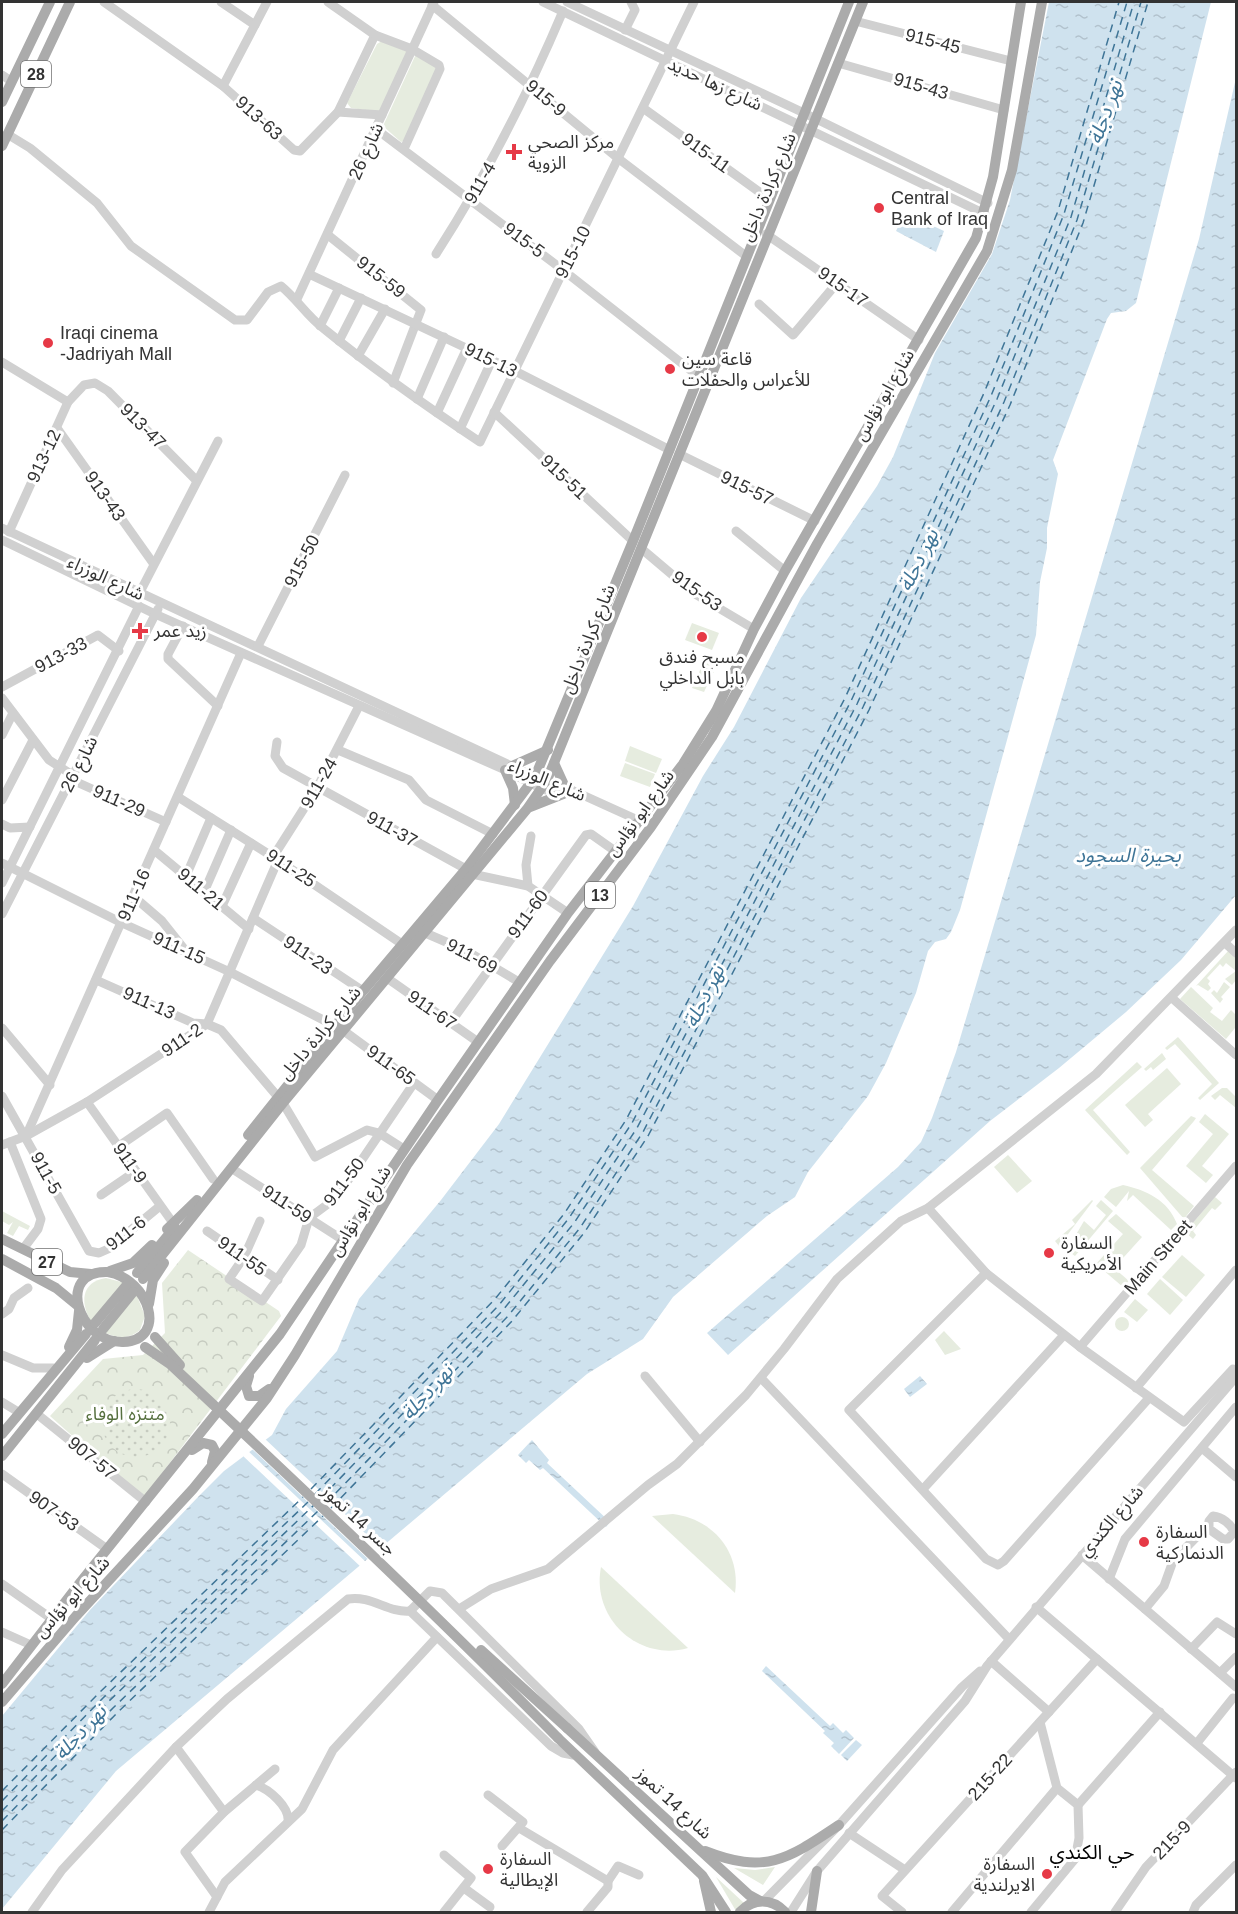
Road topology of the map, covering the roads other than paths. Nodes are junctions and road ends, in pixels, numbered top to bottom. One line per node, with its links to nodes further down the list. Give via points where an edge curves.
1 (50, 2): 26 (main road, 28)
2 (70, 2): 37 (main road, 28)
3 (104, 2): 27 (street, 913-63)
4 (221, 2): 18 (street)
5 (267, 2): 18 (street)
6 (328, 2): 20 (street)
7 (543, 2): 16 (street, شارع زها حديد)
8 (567, 2): 19 (street, شارع زها حديد)
9 (631, 2): 19 (street, via 635,10)
10 (694, 2): 22 (street, 915-10)
11 (849, 2): 34 (main road, شارع كرادة داخل)
12 (863, 2): 17 (main road, شارع كرادة داخل)
13 (1021, 2): 24 (main road, شارع ابو نؤاس / 13)
14 (1042, 2): 214 (main road, شارع ابو نؤاس / 13, via 1012,170 987,251 969,286 863,463 712,737 407,1165)
15 (433, 3): 21 (street, شارع 26); 28 (street, 915-9)
16 (563, 11): 23 (street, شارع زها حديد); 28 (street, 911-4)
17 (855, 21): 24 (street, 915-45); 25 (main road, شارع كرادة داخل)
18 (255, 25): 27 (street)
19 (625, 30): 22 (street, شارع زها حديد)
20 (375, 35): 21 (street); 32 (street, 913-63)
21 (412, 49): 33 (street, شارع 26); 39 (street, via 440,69)
22 (670, 51): 23 (street, 915-10); 34 (street, شارع زها حديد)
23 (664, 61): 30 (street, 915-10); 34 (street, شارع زها حديد)
24 (1011, 61): 31 (main road, شارع ابو نؤاس / 13)
25 (838, 63): 31 (street, 915-43); 35 (main road, شارع كرادة داخل)
26 (6, 78): 29 (main road, 28)
27 (223, 86): 32 (street, 913-63, via 294,150 300,151)
28 (531, 86): 40 (street, 915-9); 41 (street, 911-4)
29 (2, 102)
30 (643, 108): 40 (street, 915-10); 42 (street, 915-11)
31 (1004, 110): 43 (main road, شارع ابو نؤاس / 13)
32 (338, 112): 33 (street)
33 (382, 116): 36 (street, شارع 26)
34 (802, 118): 35 (street, شارع زها حديد); 42 (main road, شارع كرادة داخل)
35 (812, 123): 43 (street, شارع زها حديد); 44 (main road, شارع كرادة داخل)
36 (376, 129): 39 (street, 915-5); 45 (street, شارع 26)
37 (7, 134): 38 (main road, 28); 53 (street, via 97,203 131,246 235,320 247,320 273,288 281,286)
38 (2, 146)
39 (404, 149): 41 (street, 915-5)
40 (619, 159): 47 (street, 915-9); 48 (street, 915-10)
41 (471, 200): 46 (street, 911-4); 48 (street, 915-5)
42 (769, 200): 47 (main road, شارع كرادة داخل)
43 (986, 209): 59 (main road, شارع ابو نؤاس / 13, via 971,249)
44 (766, 234): 47 (main road, شارع كرادة داخل); 50 (street, 915-17)
45 (328, 235): 49 (street, شارع 26); 56 (street, 915-59, via 420,307)
46 (436, 254)
47 (750, 254): 66 (main road, شارع كرادة داخل)
48 (563, 270): 65 (street, 915-10); 66 (street, 915-5)
49 (310, 274): 51 (street, 915-13); 53 (street, شارع 26)
50 (837, 283): 54 (street, via 793,335); 59 (street, 915-17)
51 (339, 288): 52 (street, 915-13); 57 (street)
52 (361, 298): 55 (street, 915-13); 60 (street)
53 (297, 299): 57 (street)
54 (759, 304)
55 (385, 309): 56 (street, 915-13); 62 (street)
56 (417, 325): 58 (street, 915-13); 67 (street)
57 (320, 326): 60 (street)
58 (444, 337): 61 (street, 915-13); 69 (street)
59 (919, 340): 79 (main road, شارع ابو نؤاس / 13)
60 (339, 341): 62 (street)
61 (467, 348): 63 (street, 915-13); 72 (street)
62 (358, 356): 67 (street)
63 (492, 360): 65 (street, 915-13); 74 (street)
64 (2, 362): 70 (street)
65 (515, 371): 71 (street, 915-10); 76 (street, 915-13)
66 (702, 375): 76 (main road, شارع كرادة داخل)
67 (393, 383): 69 (street)
68 (84, 385): 70 (street, 913-12); 78 (street, 913-47, via 95,383 108,391)
69 (417, 399): 72 (street)
70 (68, 402): 73 (street, 913-12)
71 (495, 412): 74 (street, 915-10, via 480,442); 82 (street, 915-51)
72 (437, 413): 74 (street)
73 (57, 428): 80 (street, 913-12); 85 (street, 913-43)
74 (460, 429)
75 (218, 441): 78 (street)
76 (674, 452): 79 (street, 915-57); 82 (main road, شارع كرادة داخل); 84 (main road, شارع كرادة داخل)
77 (345, 475): 97 (street, 915-50)
78 (196, 480): 85 (street)
79 (815, 521): 87 (main road, شارع ابو نؤاس / 13)
80 (5, 530): 86 (street, شارع الوزراء)
81 (736, 531): 87 (street)
82 (633, 541): 108 (main road, شارع كرادة داخل)
83 (2, 542): 88 (street, شارع الوزراء)
84 (642, 550): 95 (street, 915-53, via 695,594); 110 (main road, شارع كرادة داخل)
85 (153, 563): 89 (street)
86 (83, 568): 88 (street); 89 (street, شارع الوزراء)
87 (785, 571): 95 (main road, شارع ابو نؤاس / 13)
88 (78, 577): 91 (street, شارع الوزراء)
89 (139, 594): 90 (street, شارع الوزراء)
90 (160, 604): 92 (street, شارع 26); 93 (street, شارع الوزراء)
91 (139, 606): 92 (street, شارع الوزراء); 98 (street, شارع 26)
92 (155, 614): 94 (street, شارع الوزراء); 113 (street, شارع 26)
93 (209, 625): 96 (street); 97 (street, شارع الوزراء)
94 (183, 626): 96 (street, شارع الوزراء); 102 (street, via 168,659)
95 (754, 629): 123 (main road, شارع ابو نؤاس / 13, via 707,727)
96 (203, 636): 99 (street, شارع الوزراء)
97 (258, 646): 111 (street, شارع الوزراء)
98 (119, 651): 100 (street, 913-33, via 98,635); 112 (street, شارع 26)
99 (241, 652): 102 (street, 911-16); 103 (street, شارع الوزراء)
100 (2, 687)
101 (2, 698): 104 (street, 911-29)
102 (218, 706): 118 (street, 911-16)
103 (359, 706): 109 (street, 911-24); 111 (street, شارع الوزراء)
104 (13, 713): 105 (street); 106 (street, 911-29)
105 (2, 735)
106 (33, 740): 112 (street, 911-29); 119 (street)
107 (277, 742): 116 (street, 911-37, via 275,756 283,768)
108 (548, 749): 111 (main road); 114 (main road, شارع كرادة داخل)
109 (338, 750): 116 (street, 911-24); 128 (street, via 409,780 426,800)
110 (554, 763): 115 (main road, شارع كرادة داخل); 117 (main road)
111 (509, 768): 114 (street, شارع الوزراء); 120 (main road)
112 (60, 769): 113 (street, 911-29); 126 (street, شارع 26)
113 (73, 778): 124 (street, 911-29); 136 (street, شارع 26)
114 (533, 780): 115 (street, شارع الوزراء); 120 (main road, شارع كرادة داخل)
115 (544, 785): 117 (street, شارع الوزراء); 121 (main road, شارع كرادة داخل)
116 (317, 788): 133 (street, 911-24); 135 (street, 911-37)
117 (564, 790): 121 (main road); 123 (street, شارع الوزراء)
118 (177, 797): 122 (street, 911-25); 124 (street, 911-16)
119 (2, 800)
120 (515, 805): 128 (main road, شارع كرادة داخل)
121 (527, 808): 135 (main road, شارع كرادة داخل)
122 (211, 818): 127 (street, 911-25); 137 (street)
123 (640, 821): 132 (main road, شارع ابو نؤاس / 13)
124 (166, 822): 131 (street, 911-16)
125 (2, 824): 126 (street, via 10,828)
126 (30, 827): 134 (street, شارع 26)
127 (231, 830): 130 (street, 911-25); 140 (street)
128 (493, 834): 135 (main road, شارع كرادة داخل)
129 (531, 836): 139 (street, via 526,865)
130 (251, 843): 133 (street, 911-25); 143 (street)
131 (154, 850): 137 (street, 911-21); 142 (street, 911-16)
132 (615, 851): 141 (street, 911-60, via 587,834); 144 (main road, شارع ابو نؤاس / 13)
133 (276, 858): 146 (street, 911-2); 152 (street, 911-25)
134 (6, 865): 136 (street, 911-15); 138 (street, شارع 26)
135 (469, 872): 139 (street, 911-37); 149 (main road, شارع كرادة داخل); 152 (main road, شارع كرادة داخل)
136 (22, 874): 145 (street, شارع 26); 147 (street, 911-15)
137 (186, 876): 140 (street, 911-21)
138 (2, 883)
139 (528, 886): 141 (street, 911-37)
140 (204, 892): 143 (street, 911-21)
141 (542, 894): 144 (street, 911-37); 155 (street, 911-60)
142 (134, 896): 147 (street, 911-16); 153 (street, via 162,921)
143 (222, 906): 148 (street, 911-21)
144 (568, 913): 159 (main road, شارع ابو نؤاس / 13)
145 (2, 914)
146 (253, 918): 148 (street, 911-2); 160 (street, 911-23)
147 (122, 922): 153 (street, 911-15); 158 (street, 911-16)
148 (249, 928): 156 (street, 911-2)
149 (423, 932): 155 (street, 911-69); 157 (main road, شارع كرادة داخل)
150 (1236, 933): 151 (street)
151 (1225, 943): 154 (street); 161 (street)
152 (402, 944): 160 (main road, شارع كرادة داخل)
153 (186, 951): 156 (street, 911-15)
154 (1236, 953)
155 (491, 964): 159 (street, 911-69); 162 (street, 911-60)
156 (230, 972): 163 (street, 911-2); 165 (street, 911-15)
157 (387, 978): 162 (street, 911-67); 165 (main road, شارع كرادة داخل)
158 (96, 980): 163 (street, 911-13, via 193,1023); 169 (street, 911-16)
159 (519, 982): 166 (main road, شارع ابو نؤاس / 13)
160 (363, 991): 165 (main road, شارع كرادة داخل)
161 (1172, 998): 167 (street); 186 (street, via 1080,1087)
162 (451, 1022): 166 (street, 911-67)
163 (207, 1024): 171 (street, 911-13, via 221,1030); 173 (street, 911-2)
164 (2, 1028): 169 (street)
165 (339, 1028): 168 (street, 911-65); 171 (main road, شارع كرادة داخل)
166 (478, 1042): 172 (main road, شارع ابو نؤاس / 13)
167 (1236, 1055)
168 (414, 1083): 172 (street, 911-65); 174 (street, 911-50)
169 (50, 1086): 175 (street, 911-16)
170 (2, 1096): 175 (street, 911-5)
171 (281, 1100): 174 (street, 911-13, via 315,1157 367,1130); 180 (main road, شارع كرادة داخل); 182 (main road, شارع كرادة داخل)
172 (438, 1100): 178 (main road, شارع ابو نؤاس / 13)
173 (87, 1102): 175 (street, 911-2); 177 (street, 911-9)
174 (379, 1133): 178 (street); 187 (street, 911-50, via 336,1198)
175 (26, 1136): 176 (street, 911-2); 194 (street, 911-5)
176 (6, 1144): 193 (street, via 41,1219)
177 (119, 1146): 181 (street, 911-9); 182 (street, via 167,1113)
178 (404, 1149): 192 (main road, شارع ابو نؤاس / 13)
179 (1236, 1166): 213 (street, Main Street)
180 (231, 1168): 184 (main road, شارع كرادة داخل); 187 (street, 911-59)
181 (136, 1171): 183 (street); 185 (street, 911-9)
182 (213, 1179): 184 (main road, شارع كرادة داخل)
183 (101, 1195)
184 (199, 1202): 189 (main road); 201 (main road); 205 (main road, via 157,1273)
185 (160, 1206): 189 (street, 911-9); 194 (street, 911-6, via 108,1249)
186 (928, 1208): 200 (street); 220 (street, via 901,1221 837,1279)
187 (309, 1218): 192 (street, 911-59); 202 (street, 911-50, via 301,1245)
188 (260, 1221): 195 (street)
189 (173, 1223): 198 (main road, via 134,1263)
190 (207, 1231): 195 (street, 911-55)
191 (2, 1239): 193 (main road, 27)
192 (342, 1240): 216 (main road, شارع ابو نؤاس / 13)
193 (23, 1249): 199 (main road, 27, via 70,1272)
194 (89, 1251)
195 (244, 1257): 202 (street, 911-55); 202 (street, 911-50, via 229,1279 262,1300)
196 (2, 1259): 206 (main road, 27, via 56,1288)
197 (1236, 1270): 222 (street)
198 (108, 1272): 199 (main road); 205 (main road, via 134,1283)
199 (95, 1273): 206 (main road, via 81,1284)
200 (986, 1273): 210 (street); 235 (street, via 849,1410)
201 (140, 1276)
202 (278, 1280)
203 (28, 1288): 207 (street)
204 (129, 1289): 209 (main road)
205 (148, 1307): 208 (main road)
206 (79, 1309): 211 (main road, via 93,1330); 217 (main road, via 72,1342)
207 (2, 1314)
208 (149, 1320): 212 (main road, via 143,1333); 265 (main road, جسر 14 تموز, bridge, via 155,1336 181,1366)
209 (99, 1326)
210 (1064, 1335): 213 (street); 235 (street)
211 (114, 1341): 212 (main road); 227 (main road, via 90,1355)
212 (127, 1341): 268 (main road, جسر 14 تموز, bridge, via 145,1347 177,1371 445,1624)
213 (1080, 1347): 222 (street)
214 (296, 1354): 216 (main road, via 266,1392 253,1397 246,1392 247,1379); 236 (main road, شارع ابو نؤاس / 13, via 267,1398)
215 (2, 1355): 217 (street, via 33,1368)
216 (263, 1356): 233 (main road, شارع ابو نؤاس / 13)
217 (53, 1368): 226 (main road)
218 (1236, 1370): 223 (street, via 1184,1422)
219 (645, 1376): 229 (street)
220 (761, 1377): 229 (street); 251 (street)
221 (1236, 1377): 240 (street, شارع الكندي)
222 (1136, 1388): 223 (street)
223 (1149, 1398): 235 (street, via 998,1565 986,1559)
224 (2, 1402): 226 (street)
225 (1236, 1407): 230 (street)
226 (20, 1413): 227 (main road, via 90,1337); 228 (main road)
227 (35, 1416): 231 (main road); 237 (street, 907-57)
228 (2, 1434)
229 (699, 1441): 244 (street, via 676,1465 548,1569 491,1589)
230 (1202, 1448): 234 (street); 241 (street, via 1125,1539)
231 (2, 1456)
232 (2, 1474): 239 (street, 907-53)
233 (167, 1476): 236 (main road, via 188,1452 208,1443 214,1448 214,1458); 237 (main road, شارع ابو نؤاس / 13)
234 (1236, 1477)
235 (924, 1488)
236 (193, 1489): 261 (main road, شارع ابو نؤاس / 13)
237 (146, 1502): 239 (main road, شارع ابو نؤاس / 13)
238 (1208, 1525): 245 (street, via 1173,1561 1164,1586)
239 (107, 1549): 247 (main road, شارع ابو نؤاس / 13)
240 (1082, 1555): 241 (street); 243 (street, شارع الكندي)
241 (1109, 1579): 245 (street)
242 (2, 1584): 247 (street)
243 (1036, 1607): 251 (street, شارع الكندي); 255 (street)
244 (459, 1609): 246 (street, via 434,1590); 271 (street, via 579,1729)
245 (1145, 1609): 253 (street)
246 (410, 1611): 250 (street); 270 (street, via 401,1612 373,1600 348,1599)
247 (52, 1619): 252 (main road, شارع ابو نؤاس / 13)
248 (2, 1632): 252 (street)
249 (1236, 1634): 253 (street, via 1217,1622)
250 (437, 1637): 272 (street, via 551,1746); 280 (street, via 333,1750 302,1809)
251 (1009, 1639): 256 (street, شارع الكندي)
252 (31, 1645): 258 (main road, شارع ابو نؤاس / 13)
253 (1191, 1649): 257 (street)
254 (1236, 1657): 257 (street)
255 (1097, 1659): 262 (street, 215-22); 263 (street)
256 (988, 1664): 262 (street); 266 (street, شارع الكندي); 267 (street, شارع الكندي, via 965,1701)
257 (1220, 1673): 259 (street)
258 (2, 1684)
259 (1236, 1687)
260 (1233, 1698): 269 (street)
261 (2, 1702)
262 (1048, 1712): 264 (street, 215-22)
263 (1160, 1712): 269 (street); 278 (street)
264 (1040, 1722): 276 (street); 288 (street, 215-22)
265 (567, 1728): 271 (main road, شارع 14 تموز)
266 (925, 1729): 267 (street); 281 (street, شارع الكندي)
267 (934, 1736): 283 (street, شارع الكندي)
268 (558, 1738): 272 (main road, شارع 14 تموز)
269 (1197, 1743): 274 (street)
270 (176, 1747): 279 (street); 298 (street, via 62,1870)
271 (595, 1752): 285 (main road, شارع 14 تموز)
272 (573, 1755): 291 (main road, شارع 14 تموز)
273 (275, 1768): 275 (street)
274 (1236, 1775): 310 (street, 215-9, via 1146,1867)
275 (256, 1785): 279 (street); 280 (street, via 265,1788 287,1811)
276 (1057, 1788): 278 (street); 308 (street)
277 (488, 1795): 282 (street, via 522,1820)
278 (1078, 1805): 309 (street, via 1075,1859)
279 (224, 1812): 294 (street, via 185,1852)
280 (288, 1822): 294 (street, via 225,1882)
281 (839, 1825): 285 (main road, via 802,1850 766,1862 741,1863); 295 (street, شارع الكندي)
282 (519, 1828): 284 (street); 292 (street)
283 (849, 1833): 288 (street); 289 (street, شارع الكندي)
284 (502, 1846)
285 (699, 1848): 295 (main road, شارع 14 تموز, via 749,1895)
286 (444, 1855): 293 (street, via 471,1878)
287 (1236, 1867): 311 (street)
288 (905, 1870): 307 (street, 215-22, via 882,1896)
289 (817, 1871): 305 (street, شارع الكندي); 306 (main road)
290 (639, 1875): 292 (street, via 618,1866)
291 (702, 1875): 301 (main road); 302 (main road, شارع 14 تموز)
292 (608, 1881): 297 (street)
293 (464, 1888): 296 (street); 300 (street)
294 (217, 1897): 299 (street)
295 (762, 1901): 303 (main road); 304 (main road, شارع 14 تموز, via 774,1903)
296 (490, 1907)
297 (591, 1911)
298 (32, 1912)
299 (210, 1912)
300 (444, 1912)
301 (711, 1912)
302 (726, 1912)
303 (740, 1912)
304 (785, 1912)
305 (791, 1912)
306 (811, 1912)
307 (902, 1912)
308 (952, 1912)
309 (1031, 1912)
310 (1115, 1912)
311 (1193, 1912)

